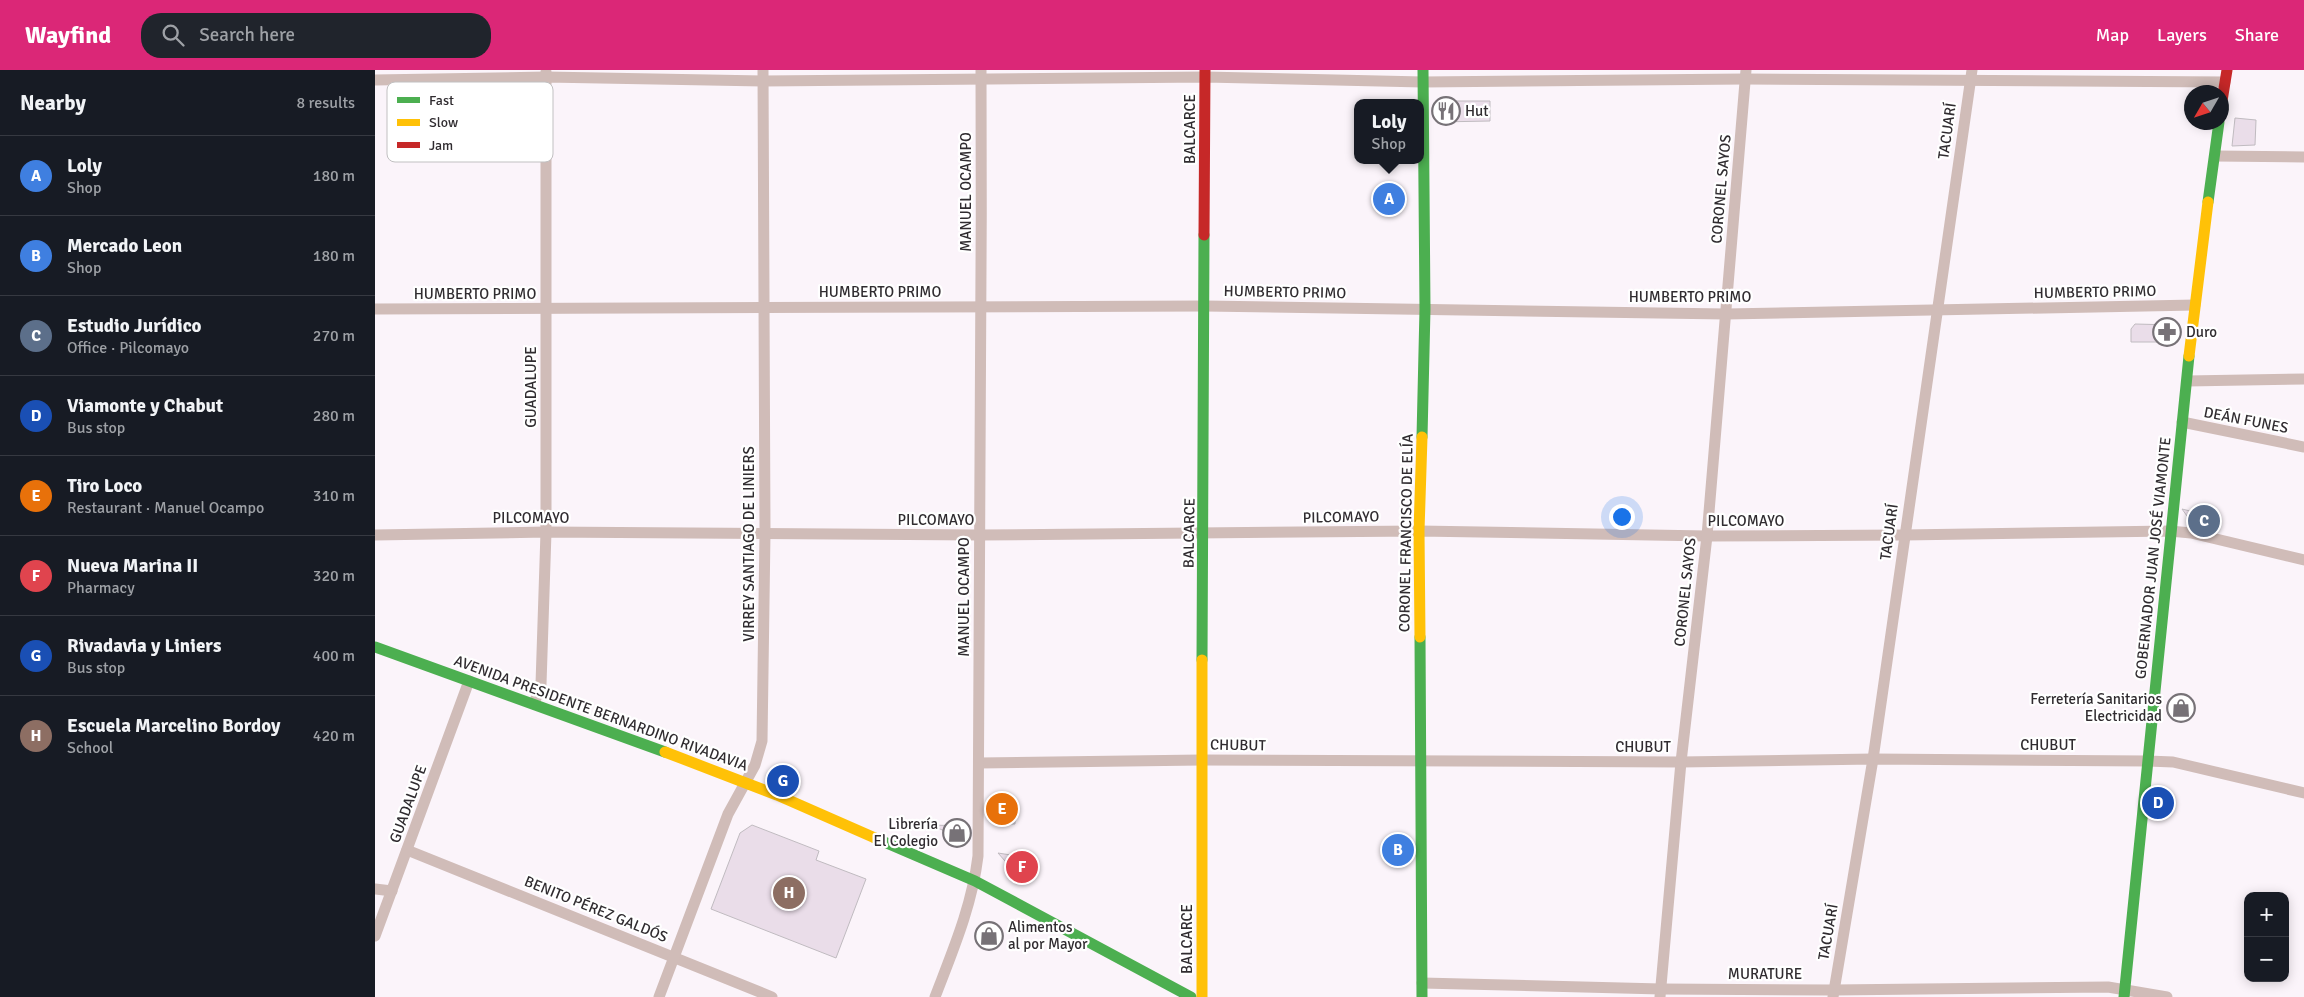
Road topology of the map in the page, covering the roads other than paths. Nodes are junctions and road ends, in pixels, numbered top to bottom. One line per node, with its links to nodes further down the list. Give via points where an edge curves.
1 (1423, 70): 11 (street, CORONEL FRANCISCO DE ELÍA)
2 (1205, 73): 4 (street); 11 (street); 20 (street, BALCARCE)
3 (546, 74): 5 (street); 10 (street)
4 (981, 74): 5 (street); 19 (street, MANUEL OCAMPO)
5 (763, 75): 21 (street, VIRREY SANTIAGO DE LINIERS)
6 (1642, 75): 7 (street); 11 (street)
7 (1746, 75): 8 (street); 26 (street, CORONEL SAYOS)
8 (1971, 75): 9 (street); 25 (street, TACUARÍ)
9 (2226, 76)
10 (375, 80)
11 (1423, 82): 12 (street, CORONEL FRANCISCO DE ELÍA)
12 (1423, 99)
13 (2218, 130): 14 (street, GOBERNADOR JUAN JOSÉ VIAMONTE)
14 (2215, 156): 15 (street); 18 (street, GOBERNADOR JUAN JOSÉ VIAMONTE)
15 (2304, 157)
16 (546, 162): 23 (street, GUADALUPE)
17 (1424, 164): 24 (street, CORONEL FRANCISCO DE ELÍA)
18 (2195, 305): 25 (street, HUMBERTO PRIMO); 28 (street, GOBERNADOR JUAN JOSÉ VIAMONTE)
19 (982, 306): 20 (street, HUMBERTO PRIMO); 21 (street, HUMBERTO PRIMO); 37 (street, MANUEL OCAMPO)
20 (1205, 306): 24 (street, HUMBERTO PRIMO); 35 (street, BALCARCE)
21 (763, 307): 23 (street, HUMBERTO PRIMO); 34 (street, VIRREY SANTIAGO DE LINIERS)
22 (375, 309): 23 (street, HUMBERTO PRIMO)
23 (547, 309): 33 (street, GUADALUPE)
24 (1425, 309): 26 (street, HUMBERTO PRIMO); 31 (street, CORONEL FRANCISCO DE ELÍA)
25 (1936, 310): 26 (street, HUMBERTO PRIMO); 39 (street, TACUARÍ)
26 (1726, 314): 38 (street, CORONEL SAYOS)
27 (2304, 379): 28 (street)
28 (2187, 382): 29 (street, GOBERNADOR JUAN JOSÉ VIAMONTE)
29 (2182, 422): 30 (street, DEÁN FUNES); 32 (street, GOBERNADOR JUAN JOSÉ VIAMONTE)
30 (2304, 447)
31 (1419, 531): 35 (street, PILCOMAYO); 38 (street, PILCOMAYO); 47 (street, CORONEL FRANCISCO DE ELÍA)
32 (2169, 531): 39 (street, PILCOMAYO); 40 (street, PILCOMAYO, via 2191,533); 46 (street, GOBERNADOR JUAN JOSÉ VIAMONTE)
33 (546, 532): 34 (street, PILCOMAYO); 36 (street, PILCOMAYO); 43 (street, GUADALUPE, via 541,684)
34 (765, 533): 37 (street, PILCOMAYO); 50 (street, VIRREY SANTIAGO DE LINIERS, via 762,741 760,753)
35 (1204, 533): 37 (street, PILCOMAYO); 45 (street, BALCARCE)
36 (375, 535)
37 (979, 535): 49 (street, MANUEL OCAMPO)
38 (1707, 536): 39 (street, PILCOMAYO); 48 (street, CORONEL SAYOS)
39 (1904, 536): 44 (street, TACUARÍ)
40 (2304, 560)
41 (375, 647): 42 (street, AVENIDA PRESIDENTE BERNARDINO RIVADAVIA)
42 (469, 681): 43 (street, AVENIDA PRESIDENTE BERNARDINO RIVADAVIA); 52 (street, GUADALUPE)
43 (534, 704): 50 (street, AVENIDA PRESIDENTE BERNARDINO RIVADAVIA)
44 (1873, 759): 46 (street, CHUBUT); 48 (street, CHUBUT); 60 (street, TACUARÍ)
45 (1201, 760): 47 (street, CHUBUT); 49 (street, CHUBUT); 66 (street, BALCARCE)
46 (2148, 761): 51 (street, CHUBUT, via 2173,762); 61 (street, GOBERNADOR JUAN JOSÉ VIAMONTE)
47 (1421, 762): 48 (street, CHUBUT); 58 (street, CORONEL FRANCISCO DE ELÍA)
48 (1681, 762): 59 (street, CORONEL SAYOS)
49 (979, 763): 53 (street, MANUEL OCAMPO)
50 (745, 782): 53 (street, AVENIDA PRESIDENTE BERNARDINO RIVADAVIA); 57 (street, VIRREY SANTIAGO DE LINIERS, via 728,814)
51 (2304, 793)
52 (407, 850): 55 (street, GUADALUPE); 57 (street, BENITO PÉREZ GALDÓS)
53 (975, 882): 64 (street, MANUEL OCAMPO, via 966,918); 65 (street, AVENIDA PRESIDENTE BERNARDINO RIVADAVIA)
54 (375, 889): 55 (street)
55 (392, 891): 56 (street, GUADALUPE)
56 (375, 936)
57 (675, 957): 62 (street, VIRREY SANTIAGO DE LINIERS); 63 (street, BENITO PÉREZ GALDÓS)
58 (1422, 982): 59 (street, MURATURE); 67 (street, CORONEL FRANCISCO DE ELÍA)
59 (1661, 993): 60 (street, MURATURE)
60 (1833, 993): 61 (street, MURATURE)
61 (2125, 993): 68 (street, MURATURE)
62 (659, 997)
63 (772, 997)
64 (935, 997)
65 (1191, 997)
66 (1202, 997)
67 (1422, 997)
68 (2167, 997)

